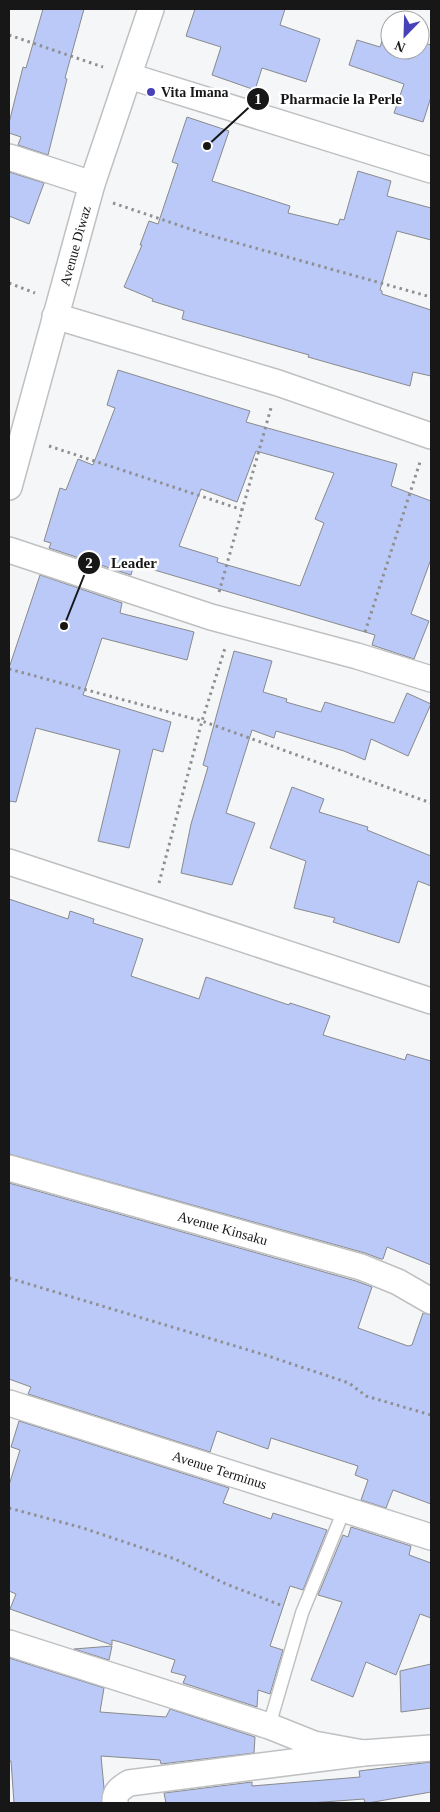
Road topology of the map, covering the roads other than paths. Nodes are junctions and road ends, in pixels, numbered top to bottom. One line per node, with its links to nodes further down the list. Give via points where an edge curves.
1 (151, 9): 2 (street, Avenue Diwaz)
2 (130, 76): 4 (street); 5 (street, Avenue Diwaz)
3 (9, 157): 5 (street)
4 (431, 170)
5 (90, 189): 6 (street, Avenue Diwaz)
6 (55, 316): 7 (street, via 278,383); 8 (street, Avenue Diwaz)
7 (430, 435)
8 (16, 436): 9 (street, Avenue Diwaz)
9 (9, 487)
10 (9, 550): 11 (street, via 223,619)
11 (431, 679)
12 (9, 862): 13 (street)
13 (431, 1001)
14 (9, 1168): 15 (street, Avenue Kinsaku, via 361,1267 398,1282)
15 (431, 1302)
16 (9, 1403): 17 (street, Avenue Terminus)
17 (344, 1510): 18 (street, Avenue Terminus); 20 (lane, via 302,1614)
18 (431, 1537)
19 (9, 1643): 20 (street)
20 (269, 1726): 22 (street, via 314,1744)
21 (431, 1748): 22 (street)
22 (363, 1753): 23 (street, via 129,1783 119,1789)
23 (115, 1803)

